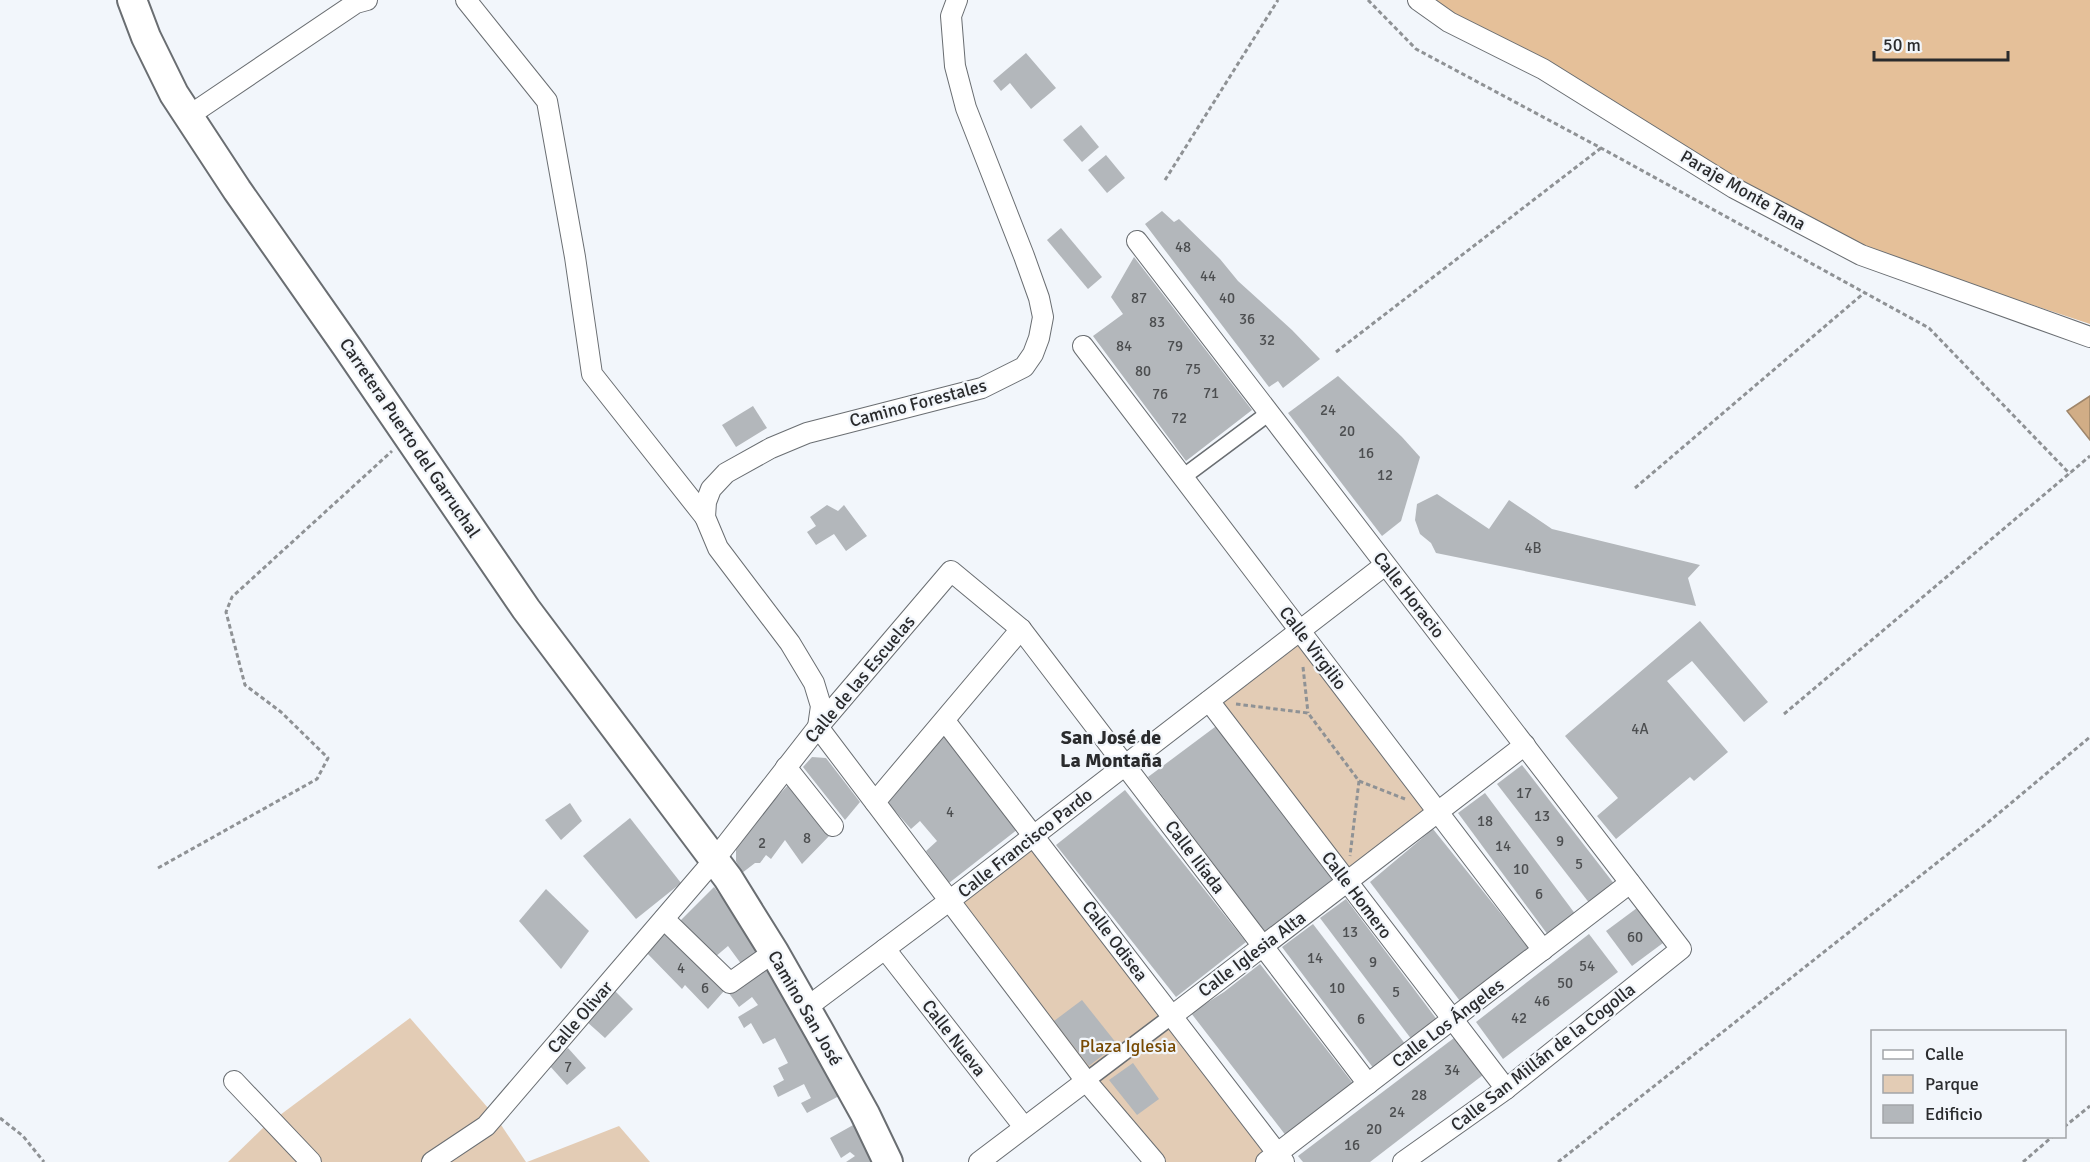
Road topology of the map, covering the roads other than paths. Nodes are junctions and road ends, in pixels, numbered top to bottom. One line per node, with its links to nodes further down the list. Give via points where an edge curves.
1 (132, 0): 6 (main road, Carretera Puerto del Garruchal, via 158,64)
2 (367, 0): 6 (street, via 356,3)
3 (466, 0): 12 (street, via 547,101 592,374)
4 (957, 0): 12 (street, Camino Forestales, via 951,26 955,66 966,108 1039,298 1043,317 1033,354 1024,367 982,388 807,433 771,448 726,473 711,489)
5 (1418, 0): 8 (street, Paraje Monte Tana, via 1449,22 1543,69 1734,188 1861,255)
6 (187, 117): 26 (main road, Carretera Puerto del Garruchal, via 526,609)
7 (1137, 241): 10 (street, Calle Horacio)
8 (2090, 337)
9 (1083, 346): 11 (street, Calle Virgilio)
10 (1269, 413): 11 (street); 13 (street, Calle Horacio)
11 (1183, 477): 15 (street, Calle Virgilio)
12 (705, 517): 18 (street, via 718,548 790,643 814,683 821,706)
13 (1385, 565): 15 (street, Calle Francisco Pardo); 19 (street, Calle Horacio)
14 (1022, 629): 17 (street); 18 (street, Calle de las Escuelas, via 951,571); 20 (street, Calle Ilíada)
15 (1300, 631): 16 (street, Calle Francisco Pardo); 23 (street, Calle Virgilio)
16 (1209, 701): 20 (street, Calle Francisco Pardo); 27 (street, Calle Homero)
17 (945, 721): 22 (street); 25 (street, Calle Odisea)
18 (818, 727): 21 (street, Calle de las Escuelas); 22 (street)
19 (1525, 745): 23 (street, Calle Iglesia Alta); 28 (street, Calle Horacio)
20 (1125, 765): 25 (street, Calle Francisco Pardo); 31 (street, Calle Ilíada)
21 (786, 767): 24 (street); 26 (street, Calle de las Escuelas)
22 (874, 802): 29 (street)
23 (1438, 812): 27 (street, Calle Iglesia Alta); 34 (street, Calle Virgilio)
24 (833, 826)
25 (1034, 836): 29 (street, Calle Francisco Pardo); 37 (street, Calle Odisea)
26 (715, 860): 30 (street, Calle Olivar); 35 (main road, Camino San José)
27 (1347, 882): 31 (street, Calle Iglesia Alta); 38 (street, Calle Homero)
28 (1630, 883): 33 (street, Calle Horacio); 34 (street, Calle Los Ángeles)
29 (950, 901): 32 (street, Calle Francisco Pardo); 40 (street)
30 (664, 920): 35 (street, via 730,983); 46 (street, Calle Olivar, via 486,1126)
31 (1263, 946): 37 (street, Calle Iglesia Alta); 41 (street, Calle Ilíada)
32 (885, 949): 36 (street, Calle Francisco Pardo); 43 (street, Calle Nueva)
33 (1681, 949): 42 (street, Calle San Millán de la Cogolla)
34 (1544, 950): 38 (street, Calle Los Ángeles)
35 (774, 952): 36 (main road, Camino San José)
36 (806, 1008): 47 (main road, Camino San José)
37 (1172, 1016): 40 (street, Calle Iglesia Alta); 44 (street, Calle Odisea)
38 (1452, 1020): 41 (street, Calle Los Ángeles); 42 (street, Calle Homero)
39 (234, 1081): 45 (street)
40 (1086, 1081): 43 (street, Calle Iglesia Alta); 49 (street)
41 (1368, 1084): 44 (street, Calle Los Ángeles)
42 (1506, 1089): 50 (street, Calle San Millán de la Cogolla)
43 (1024, 1127): 48 (street, Calle Iglesia Alta)
44 (1276, 1159)
45 (306, 1161)
46 (432, 1162)
47 (888, 1162)
48 (979, 1162)
49 (1155, 1162)
50 (1403, 1162)

